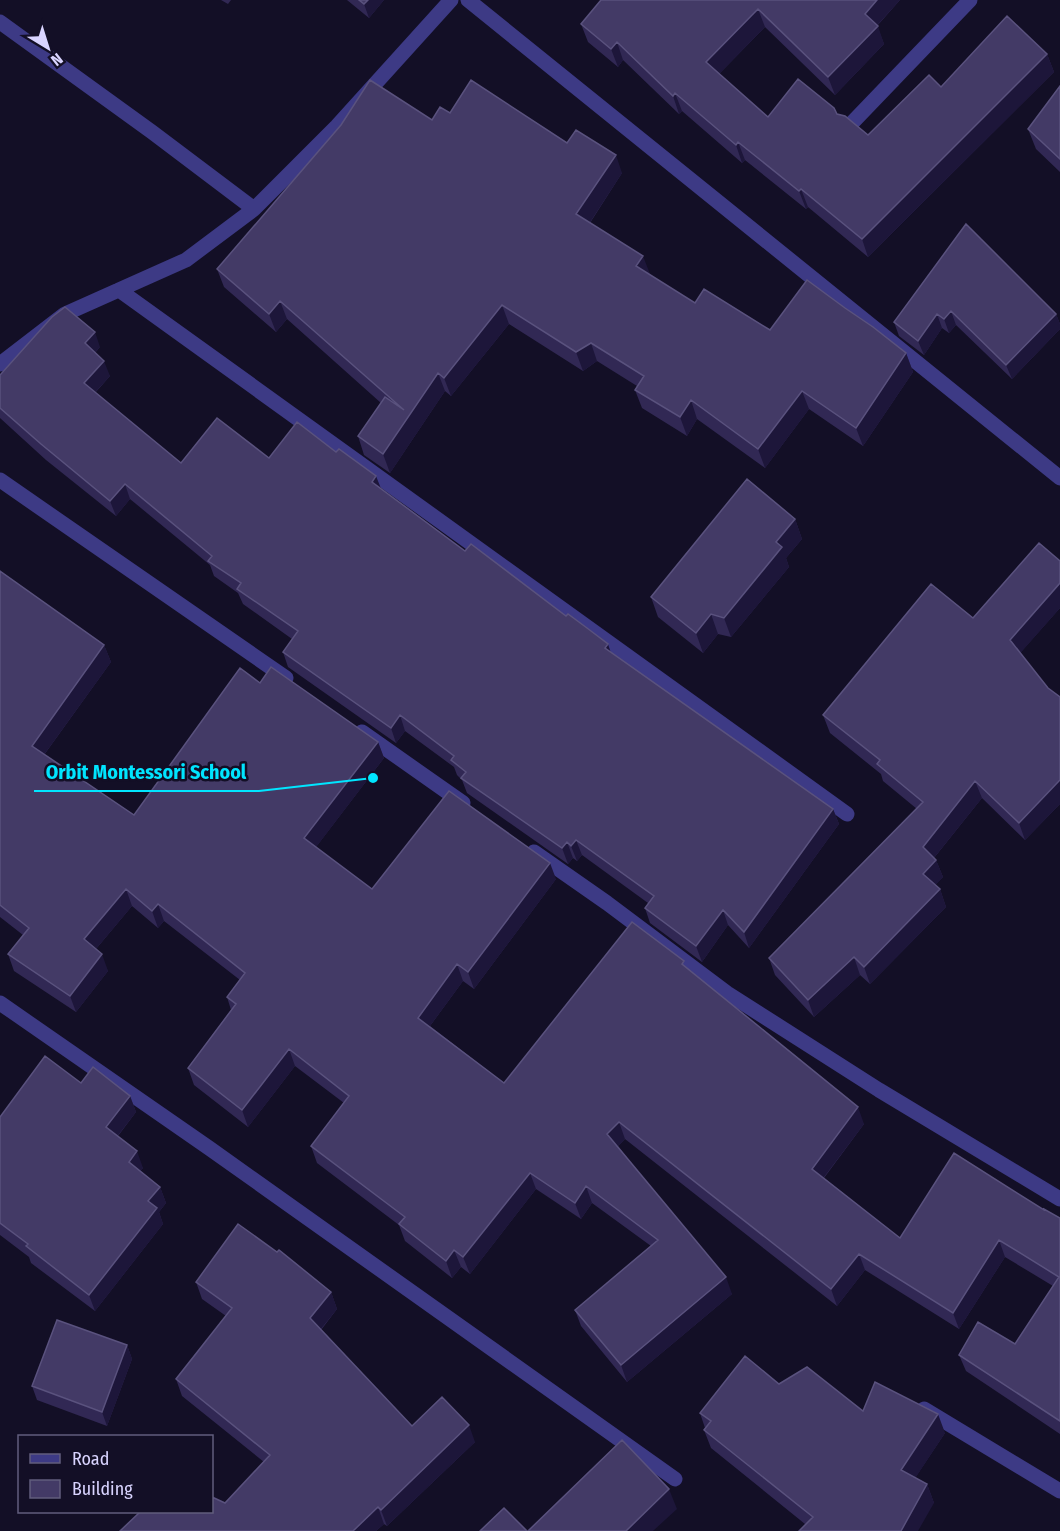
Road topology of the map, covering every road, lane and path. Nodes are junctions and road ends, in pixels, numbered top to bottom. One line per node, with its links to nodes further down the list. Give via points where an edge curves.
1 (451, 0): 6 (street, via 337,126)
2 (468, 0): 9 (street)
3 (969, 0): 5 (street)
4 (0, 22): 6 (street)
5 (850, 125)
6 (254, 208): 7 (street, via 186,260)
7 (119, 290): 8 (street, via 65,314); 14 (street)
8 (0, 364)
9 (1060, 478)
10 (0, 480): 11 (street)
11 (294, 684)
12 (352, 725): 13 (street)
13 (480, 814)
14 (846, 814)
15 (519, 842): 17 (street, via 727,993)
16 (0, 1003): 19 (street)
17 (1060, 1199)
18 (915, 1404): 20 (street)
19 (675, 1479)
20 (1060, 1491)

